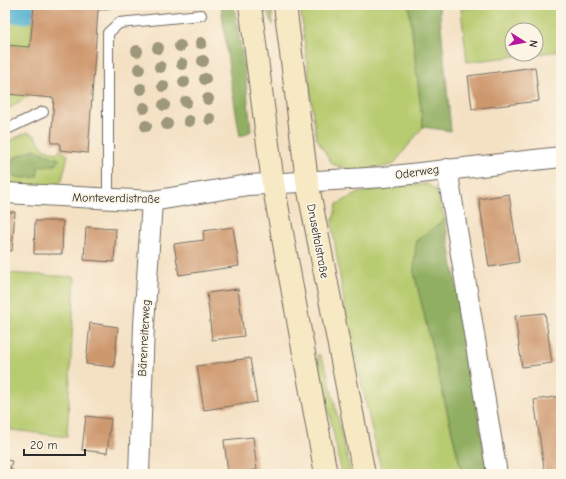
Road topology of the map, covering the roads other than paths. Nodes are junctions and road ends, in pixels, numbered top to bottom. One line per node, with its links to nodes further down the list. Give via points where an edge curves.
1 (250, 5): 9 (main road)
2 (285, 5): 8 (main road, Druseltalstraße)
3 (201, 15): 11 (lane, via 119,23 108,33)
4 (43, 112): 5 (lane)
5 (5, 130)
6 (561, 157): 7 (street, Oderweg)
7 (446, 169): 8 (street, Oderweg, via 384,177); 16 (street)
8 (307, 181): 9 (street, Oderweg); 15 (main road, Druseltalstraße)
9 (273, 183): 12 (street, Monteverdistraße); 14 (main road)
10 (5, 193): 11 (street, Monteverdistraße)
11 (108, 200): 12 (street, Monteverdistraße)
12 (152, 201): 13 (street, Bärenreiterweg, via 144,325)
13 (139, 474)
14 (326, 474)
15 (364, 474)
16 (496, 474)

